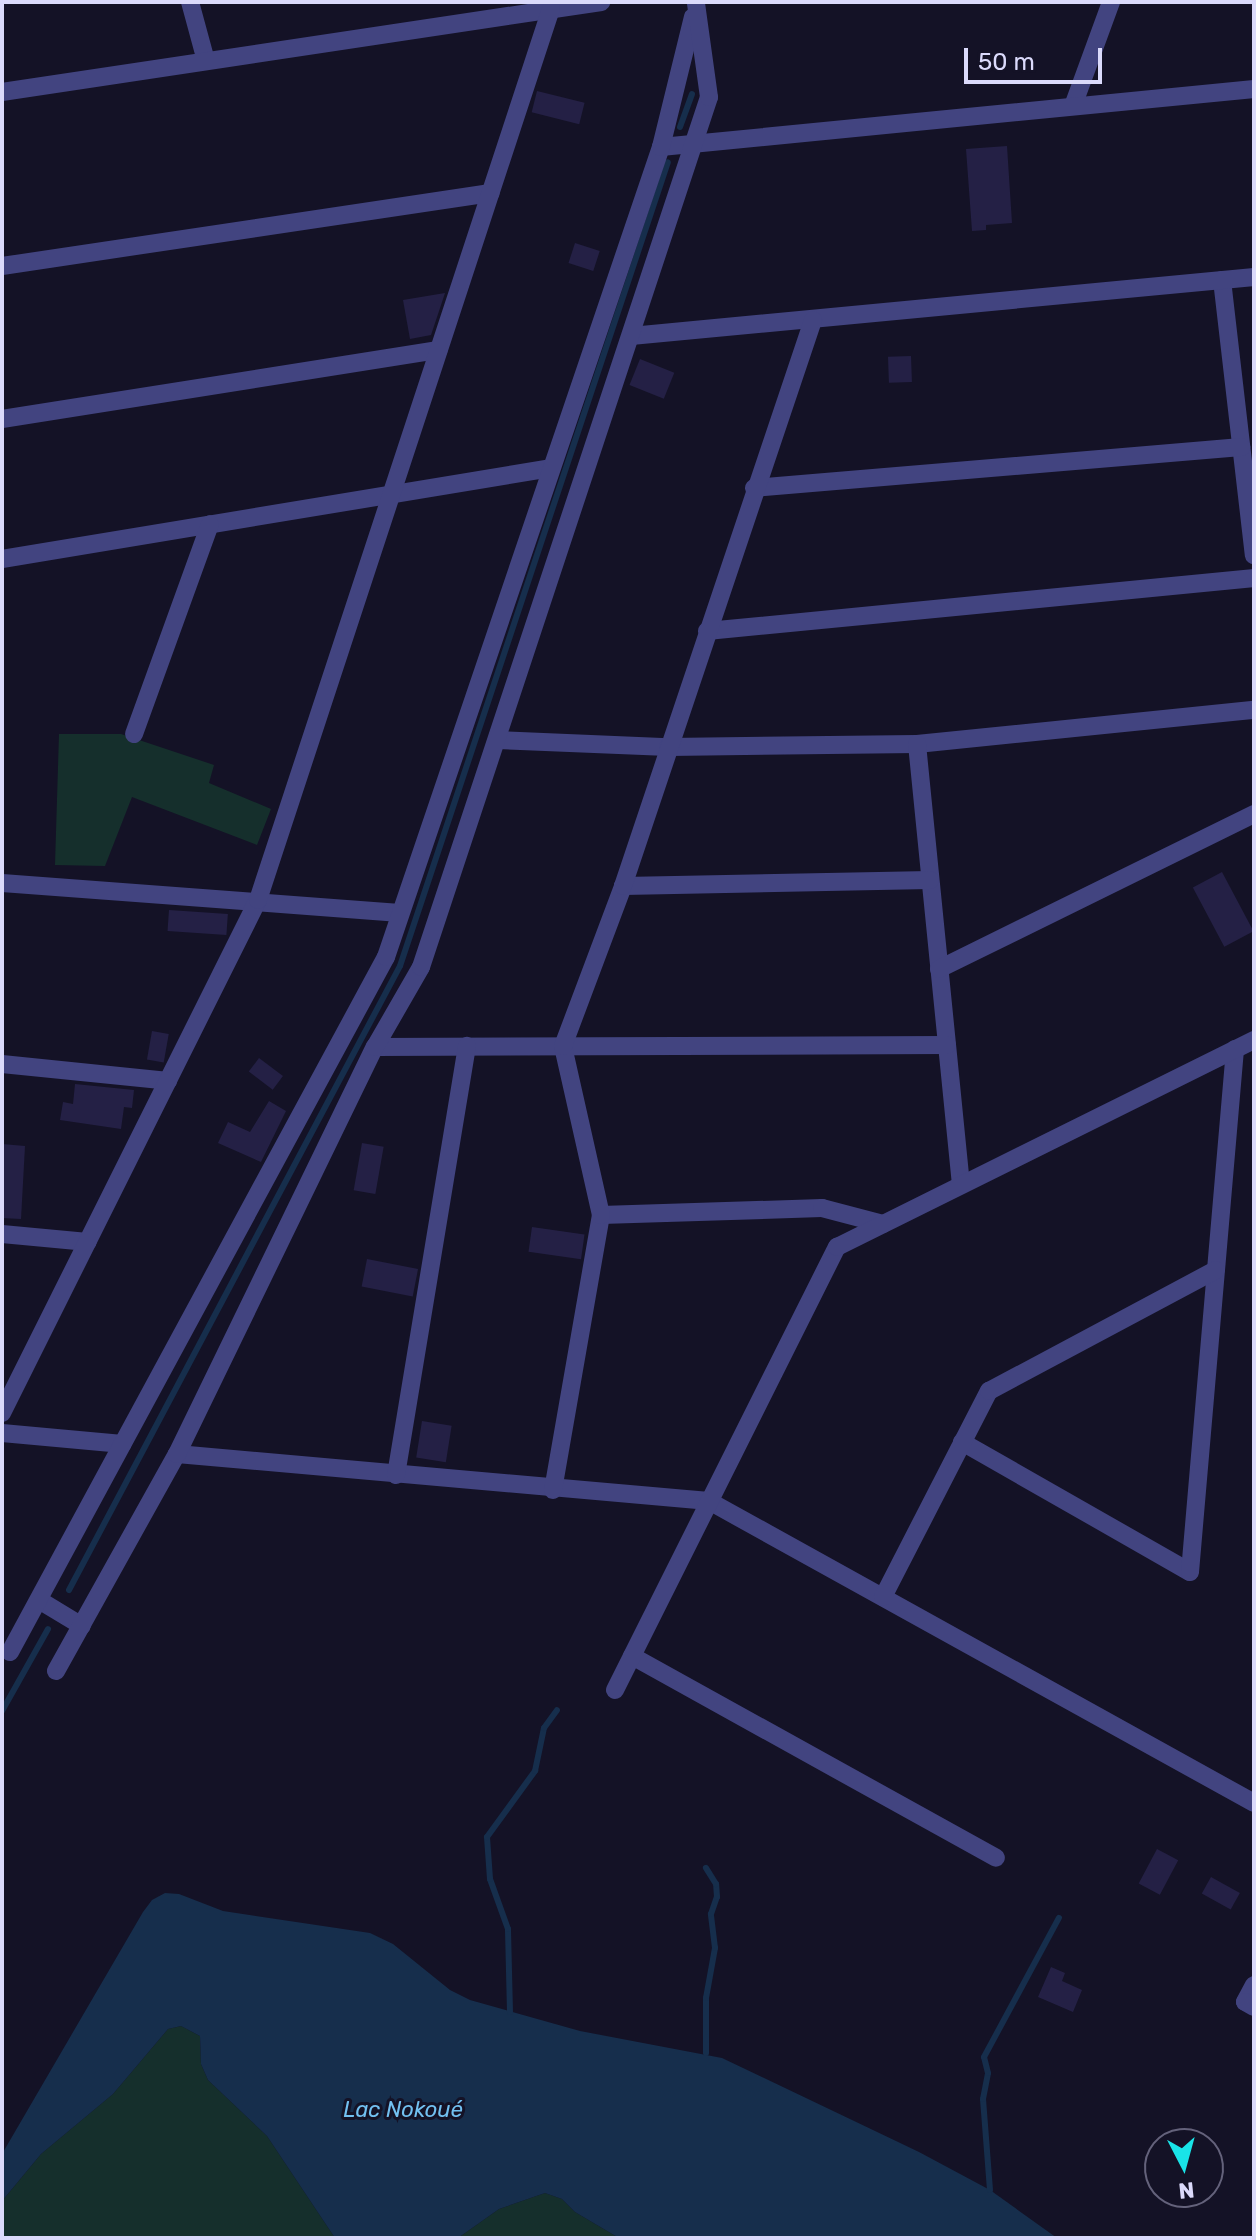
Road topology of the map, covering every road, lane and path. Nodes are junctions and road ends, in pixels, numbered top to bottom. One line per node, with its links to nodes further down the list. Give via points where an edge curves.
1 (190, 2): 6 (street)
2 (597, 2): 5 (street)
3 (696, 2): 10 (street, via 709,97); 11 (street)
4 (1111, 2): 9 (street)
5 (551, 9): 6 (street); 12 (street)
6 (206, 61): 8 (street)
7 (1254, 89): 9 (street)
8 (2, 92)
9 (1073, 106): 10 (street)
10 (693, 142): 11 (street); 17 (street)
11 (661, 147): 21 (street)
12 (491, 193): 13 (street); 18 (street)
13 (2, 266)
14 (1254, 277): 15 (street)
15 (1222, 280): 16 (street); 20 (street)
16 (813, 320): 17 (street); 22 (street)
17 (631, 336): 31 (street)
18 (439, 350): 19 (street); 23 (street)
19 (2, 419)
20 (1241, 447): 22 (street); 25 (street)
21 (551, 468): 23 (street); 39 (street)
22 (754, 488): 28 (street)
23 (394, 494): 24 (street); 38 (street)
24 (210, 524): 26 (street); 30 (street)
25 (1254, 555)
26 (2, 559)
27 (1254, 578): 28 (street)
28 (707, 631): 33 (street)
29 (1254, 710): 32 (street)
30 (134, 734)
31 (498, 740): 33 (street); 45 (street, via 421,967)
32 (917, 744): 33 (street); 35 (street)
33 (668, 747): 37 (street)
34 (1254, 814): 40 (street)
35 (930, 880): 37 (street); 40 (street)
36 (2, 883): 38 (street)
37 (623, 886): 44 (street)
38 (258, 900): 39 (street); 48 (street)
39 (400, 913): 58 (street, via 386,957)
40 (939, 969): 42 (street)
41 (1254, 1040): 46 (street)
42 (947, 1045): 44 (street); 49 (street)
43 (467, 1046): 44 (street); 45 (street); 60 (street)
44 (563, 1046): 50 (street)
45 (375, 1047): 59 (street)
46 (1235, 1049): 49 (street); 54 (street)
47 (2, 1064): 48 (street)
48 (168, 1081): 53 (street)
49 (961, 1184): 51 (street)
50 (601, 1215): 51 (street, via 822,1208); 61 (street)
51 (883, 1224): 62 (street, via 837,1247)
52 (2, 1234): 53 (street)
53 (88, 1242): 55 (street)
54 (1216, 1270): 57 (street, via 989,1391); 57 (street, via 1190,1572)
55 (2, 1413)
56 (2, 1433): 58 (street)
57 (962, 1442): 63 (street)
58 (122, 1444): 64 (street)
59 (177, 1454): 60 (street); 65 (street)
60 (396, 1475): 61 (street)
61 (553, 1490): 62 (street)
62 (709, 1501): 63 (street); 67 (street)
63 (883, 1597): 70 (street)
64 (39, 1600): 65 (street); 66 (street)
65 (82, 1626): 68 (street)
66 (10, 1652)
67 (632, 1656): 69 (street); 71 (street)
68 (56, 1671)
69 (615, 1690)
70 (1254, 1803)
71 (996, 1858)
72 (1254, 1985): 73 (street, via 1245,2002)
73 (1254, 2007)

